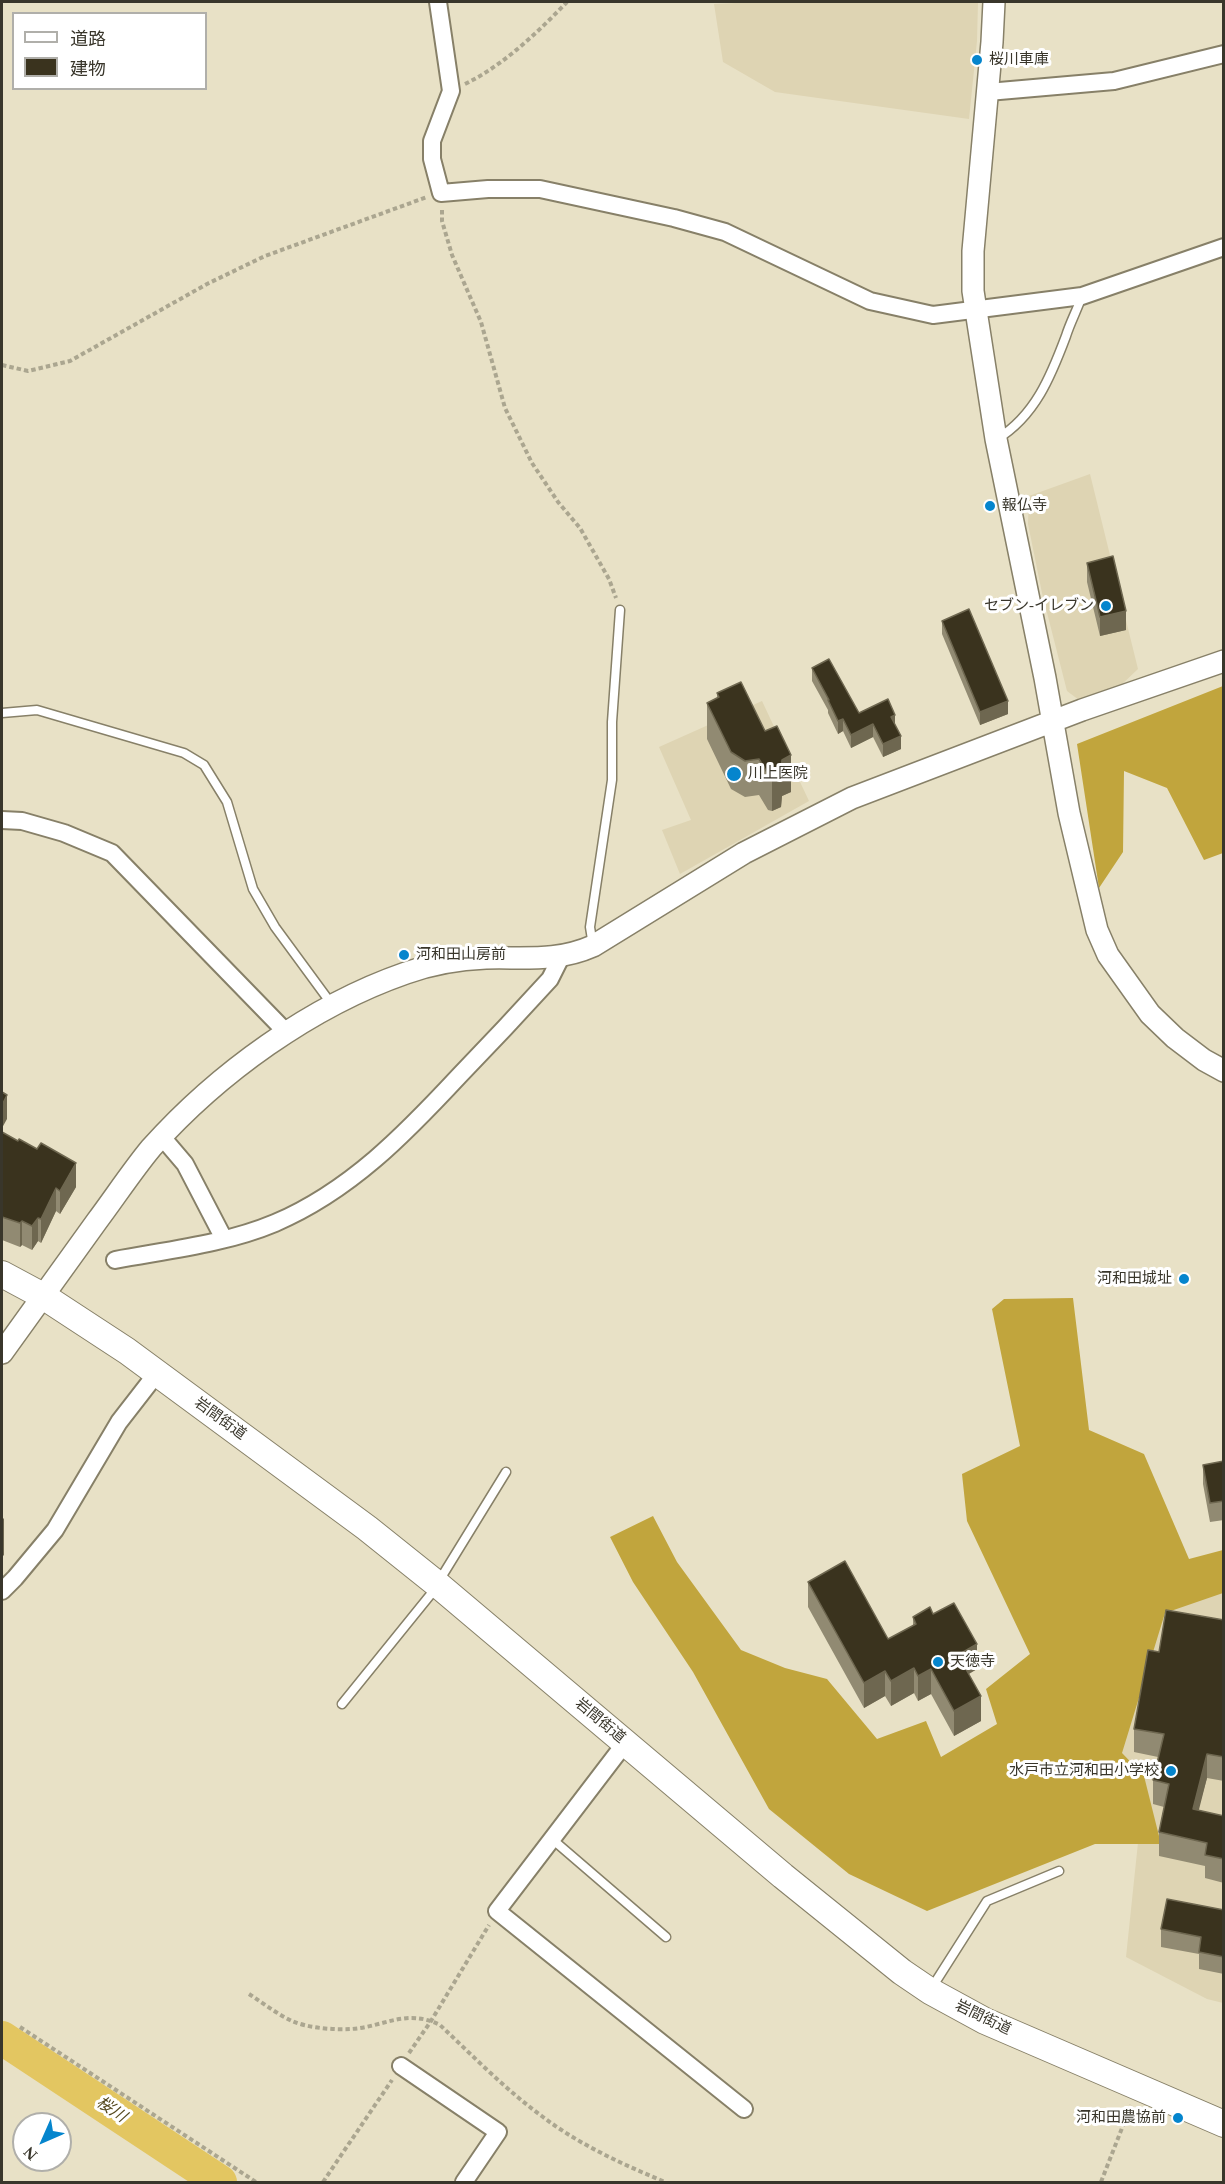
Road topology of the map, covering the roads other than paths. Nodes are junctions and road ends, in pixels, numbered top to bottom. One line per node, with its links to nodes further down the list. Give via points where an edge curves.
1 (438, 2): 7 (street, via 451,91 432,141 432,159 441,193 540,189 612,204 725,232 870,301 933,315)
2 (994, 2): 4 (street)
3 (1224, 54): 4 (street, via 1114,81)
4 (988, 92): 7 (street, via 973,251)
5 (1224, 247): 6 (street)
6 (1082, 296): 7 (street); 8 (lane, via 1039,398 1011,430)
7 (975, 309): 8 (street)
8 (996, 439): 12 (street)
9 (620, 610): 14 (lane, via 612,780 590,927)
10 (1224, 661): 12 (street)
11 (2, 713): 16 (lane, via 37,710 184,753 204,765 227,802 253,889 274,927)
12 (1053, 722): 14 (street, via 852,798 744,853); 18 (street, via 1084,881 1108,955 1150,1014 1175,1038)
13 (2, 820): 17 (street, via 22,820 64,832 112,853)
14 (593, 946): 15 (street)
15 (561, 957): 16 (street, via 483,958 441,964 407,972); 20 (street, via 550,979 405,1134 366,1167 296,1213)
16 (333, 1006): 17 (street)
17 (287, 1033): 19 (street, via 233,1071)
18 (1224, 1071)
19 (162, 1137): 20 (street, via 185,1164); 23 (street)
20 (224, 1239): 21 (street)
21 (115, 1260)
22 (2, 1274): 23 (main road, 岩間街道)
23 (43, 1296): 24 (street); 25 (main road, 岩間街道)
24 (2, 1353)
25 (157, 1373): 27 (main road, 岩間街道); 28 (street, via 119,1422 55,1530)
26 (506, 1472): 27 (lane)
27 (437, 1584): 29 (lane); 30 (main road, 岩間街道)
28 (2, 1592)
29 (342, 1704)
30 (626, 1742): 31 (street); 34 (main road, 岩間街道, via 844,1927)
31 (552, 1839): 33 (lane); 36 (street, via 497,1911)
32 (1059, 1871): 34 (lane, via 987,1901)
33 (666, 1937)
34 (930, 1991): 37 (main road, 岩間街道, via 984,2021)
35 (400, 2066): 38 (street, via 498,2132)
36 (744, 2109)
37 (1224, 2124)
38 (464, 2182)

